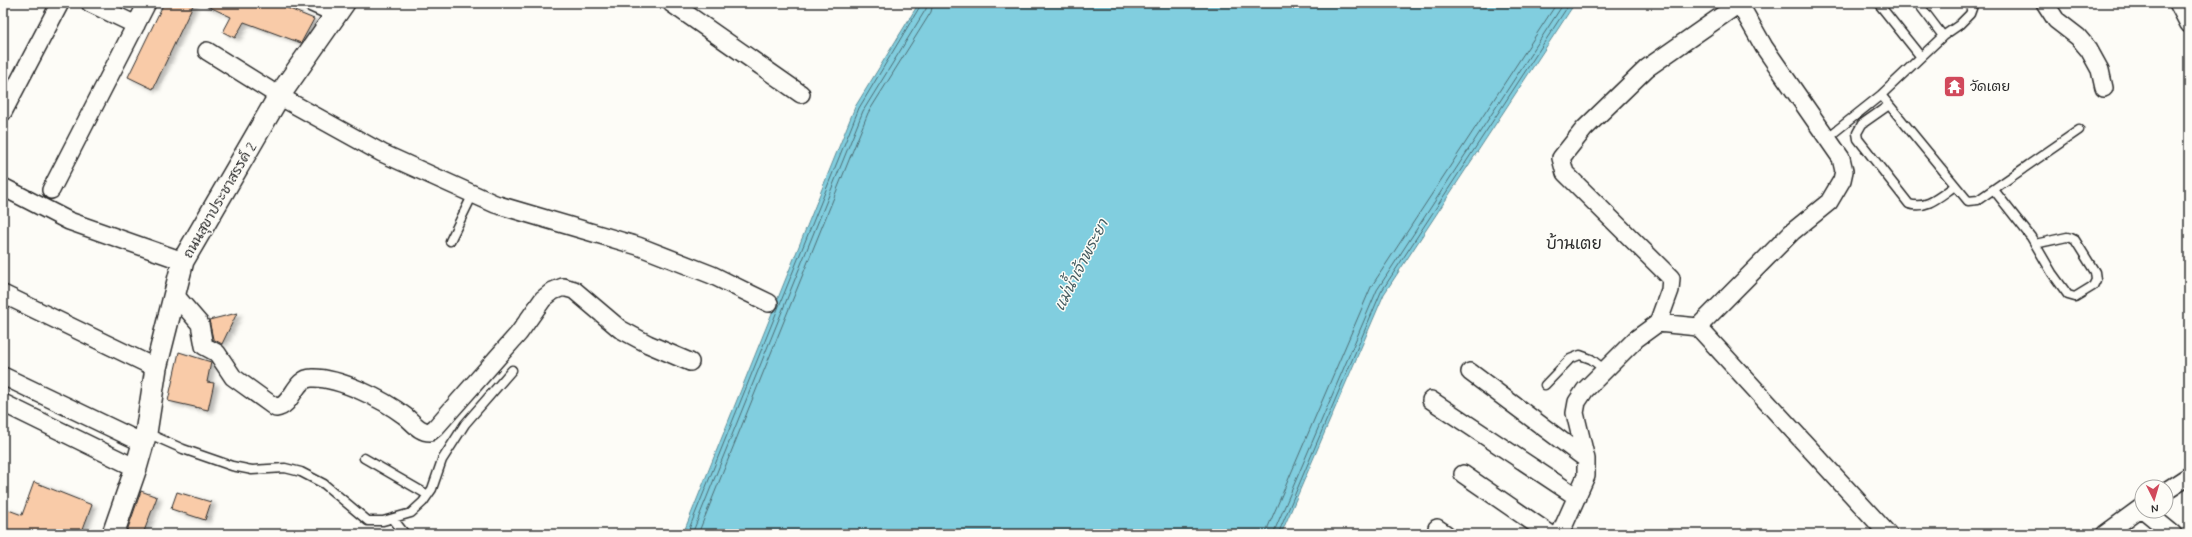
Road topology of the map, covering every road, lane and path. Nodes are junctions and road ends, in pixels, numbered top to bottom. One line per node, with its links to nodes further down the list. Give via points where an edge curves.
1 (60, 3): 23 (street)
2 (90, 3): 14 (street)
3 (147, 3): 14 (street)
4 (312, 3): 12 (street)
5 (672, 3): 19 (street)
6 (1739, 3): 25 (street, via 1764,47); 37 (street, via 1647,68 1584,129 1561,158 1565,173 1671,278 1670,290)
7 (1878, 3): 17 (lane)
8 (1918, 3): 15 (lane)
9 (1974, 3): 15 (lane, via 1970,14)
10 (2045, 3): 18 (street, via 2056,20 2078,37 2089,50 2100,70)
11 (2178, 3): 13 (street)
12 (340, 8): 21 (street, ถนนสุขาประชาสรรค์ 2)
13 (2189, 24)
14 (136, 25): 28 (street)
15 (1943, 36): 17 (lane)
16 (207, 51): 21 (street)
17 (1921, 56): 20 (lane)
18 (2104, 88)
19 (801, 94)
20 (1881, 95): 22 (lane); 25 (lane)
21 (279, 96): 30 (street, via 382,153); 33 (street, ถนนสุขาประชาสรรค์ 2)
22 (1889, 105): 26 (lane); 26 (lane, via 1862,124 1857,133 1858,139 1909,204 1925,206)
23 (3, 112)
24 (2079, 130): 29 (lane)
25 (1827, 138): 38 (street, via 1841,158 1844,171 1842,180 1829,202 1792,232)
26 (1956, 186): 29 (lane, via 1968,201 1973,202)
27 (3, 187): 33 (street, via 69,221)
28 (51, 190)
29 (1994, 190): 32 (lane)
30 (473, 194): 31 (lane); 36 (street, via 495,204 638,246 712,275)
31 (450, 241)
32 (2035, 244): 32 (lane, via 2068,295 2075,297 2093,286 2096,280 2095,272 2075,240 2067,237)
33 (183, 261): 35 (street, ถนนสุขาประชาสรรค์ 2)
34 (3, 294): 40 (street)
35 (175, 296): 39 (street, via 200,324 204,346 218,353 233,377 276,408 287,403 293,391 304,381 310,378 324,378 348,384 405,416 423,432 430,432 436,427 519,333 543,300 552,291 563,287 574,290 620,329); 40 (street, ถนนสุขาประชาสรรค์ 2)
36 (769, 303)
37 (1658, 323): 38 (street); 42 (street, via 1636,339)
38 (1698, 327): 64 (street)
39 (690, 362)
40 (156, 368): 48 (street, ถนนสุขาประชาสรรค์ 2)
41 (512, 370): 55 (lane, via 465,424 442,460)
42 (1605, 370): 45 (lane, via 1591,359 1580,355 1570,359); 50 (street, via 1577,402 1575,413)
43 (1470, 372): 50 (street)
44 (3, 376): 48 (street)
45 (1545, 385)
46 (1431, 400): 56 (street)
47 (3, 404): 51 (street)
48 (144, 438): 51 (street, ถนนสุขาประชาสรรค์ 2); 58 (lane, via 232,466 252,470 284,468 301,472 324,484 368,521)
49 (364, 458): 55 (lane)
50 (1586, 459): 56 (street, via 1586,476)
51 (136, 468): 60 (street, ถนนสุขาประชาสรรค์ 2)
52 (1463, 474): 62 (street)
53 (2189, 476): 54 (street)
54 (2174, 486)
55 (428, 495): 58 (lane, via 411,513)
56 (1577, 497): 63 (street)
57 (2134, 514): 65 (street)
58 (393, 519): 61 (lane)
59 (2154, 519): 66 (street)
60 (113, 534)
61 (405, 534)
62 (1550, 534)
63 (1560, 534)
64 (1888, 534)
65 (2105, 534)
66 (2173, 534)

